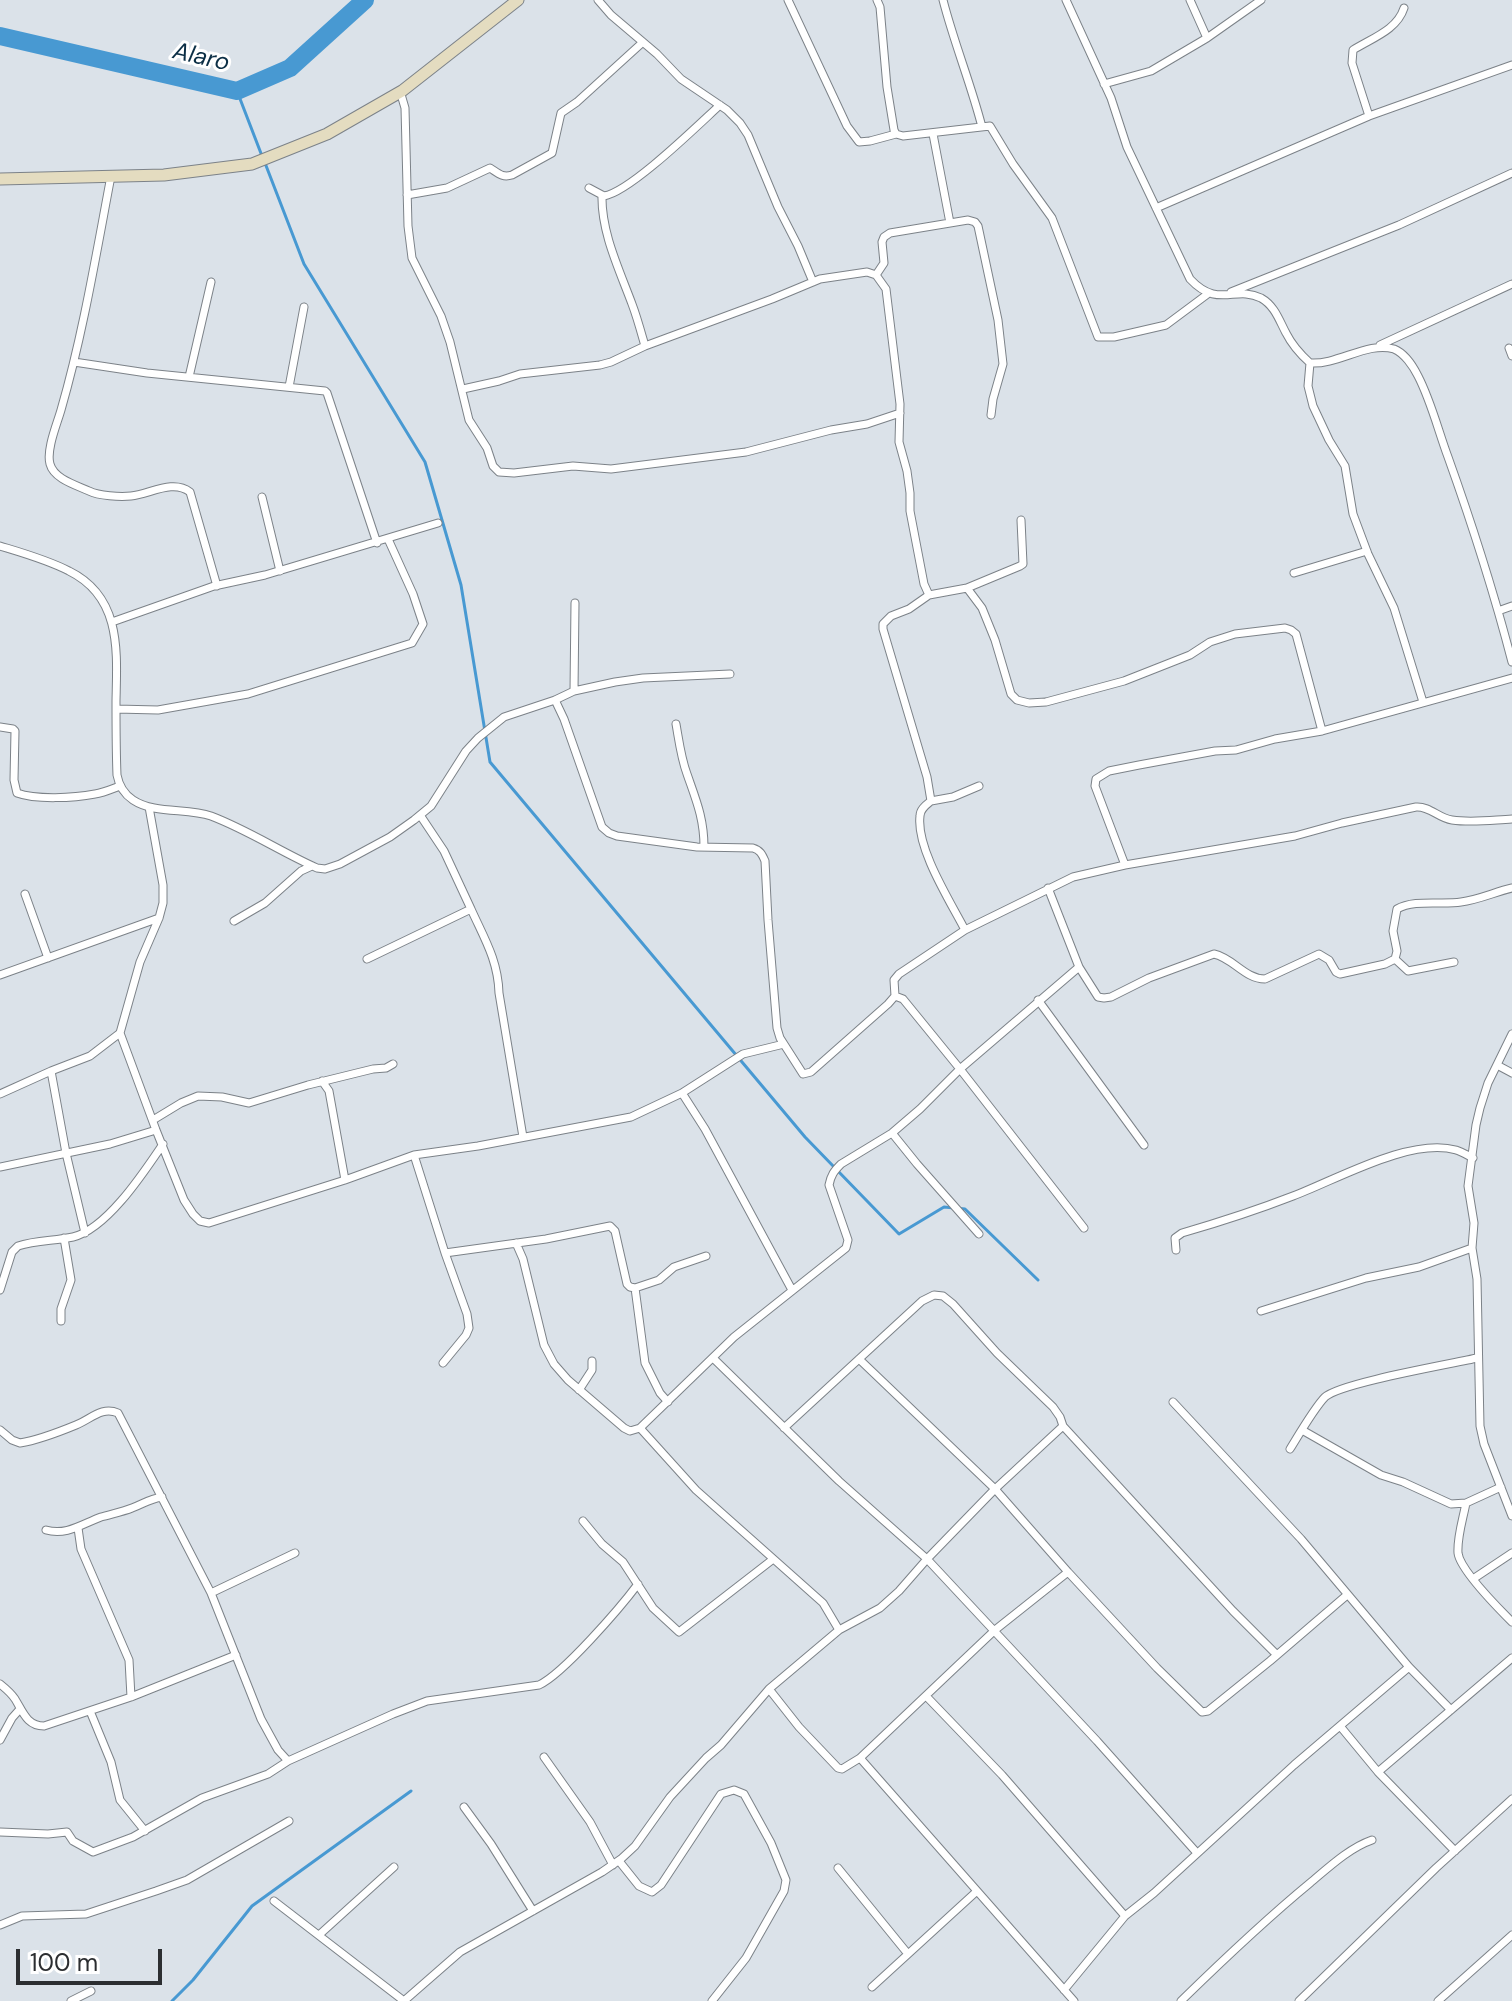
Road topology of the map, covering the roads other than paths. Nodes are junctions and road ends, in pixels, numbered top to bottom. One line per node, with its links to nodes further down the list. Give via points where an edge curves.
1 (518, 0): 14 (street)
2 (598, 0): 11 (street)
3 (788, 0): 18 (street, via 859,142)
4 (877, 0): 18 (street)
5 (943, 0): 17 (street)
6 (1066, 0): 13 (street)
7 (1190, 0): 10 (street)
8 (1261, 0): 10 (street)
9 (1404, 8): 16 (street, via 1393,27 1353,50 1352,63)
10 (1207, 38): 13 (street, via 1151,71)
11 (643, 42): 15 (street, via 681,79); 24 (street, via 561,113 552,153 507,177 490,168 447,188)
12 (1512, 65): 16 (street)
13 (1104, 84): 26 (street)
14 (400, 91): 21 (street, via 327,134 252,164); 24 (street)
15 (720, 105): 25 (street, via 638,176 611,195); 31 (street, via 748,135)
16 (1369, 116): 26 (street)
17 (982, 127): 19 (street); 33 (street, via 990,126 1052,218 1098,337 1166,325)
18 (896, 134): 19 (street)
19 (933, 134): 27 (street)
20 (1512, 173): 29 (street)
21 (111, 176): 22 (street); 39 (street)
22 (1, 182)
23 (589, 188): 25 (street)
24 (407, 195): 43 (street, via 412,258 441,316)
25 (602, 195): 37 (street, via 618,268)
26 (1156, 208): 33 (street, via 1190,279)
27 (950, 223): 28 (street, via 884,237 884,263); 45 (street, via 971,220 978,226 1003,364)
28 (876, 275): 31 (street, via 855,272); 44 (street, via 886,289)
29 (1259, 281): 34 (street); 35 (street)
30 (211, 282): 41 (street)
31 (813, 282): 37 (street)
32 (1512, 284): 38 (street)
33 (1209, 293): 34 (street)
34 (1222, 296): 35 (street)
35 (1258, 297): 40 (street, via 1274,307 1292,343)
36 (304, 307): 42 (street)
37 (645, 346): 43 (street, via 600,365 520,374)
38 (1375, 348): 40 (street); 60 (street, via 1397,350 1418,375)
39 (74, 362): 41 (street); 55 (street, via 49,457 55,474 93,493 130,496 183,487 190,492)
40 (1310, 363): 52 (street, via 1313,406 1345,466 1350,503)
41 (189, 377): 42 (street)
42 (289, 387): 50 (street, via 327,393)
43 (463, 389): 44 (street, via 469,420 493,466 505,474 573,466 611,469 746,452)
44 (900, 413): 57 (street, via 899,442)
45 (991, 415)
46 (262, 497): 53 (street)
47 (1021, 520): 56 (street, via 1023,564)
48 (438, 523): 49 (street)
49 (388, 539): 50 (street); 68 (street, via 423,624 412,643 248,694 158,710)
50 (377, 543): 53 (street)
51 (0, 546): 61 (street, via 71,572 102,599)
52 (1367, 551): 54 (street); 67 (street, via 1394,608)
53 (280, 571): 55 (street)
54 (1294, 573)
55 (217, 586): 61 (street)
56 (967, 588): 57 (street); 71 (street, via 982,608 1017,700 1046,702 1124,681 1235,634 1285,628 1296,634)
57 (929, 595): 74 (street, via 891,616 883,629)
58 (575, 603): 65 (street)
59 (1512, 606): 60 (street)
60 (1498, 611): 62 (street)
61 (112, 622): 68 (street)
62 (1512, 662)
63 (730, 674): 65 (street, via 643,678)
64 (1512, 678): 67 (street)
65 (574, 691): 66 (street)
66 (555, 700): 76 (street, via 504,717 478,738); 78 (street, via 602,827 617,836)
67 (1423, 702): 71 (street)
68 (116, 709): 72 (street)
69 (676, 724): 78 (street, via 701,813)
70 (0, 727): 72 (street, via 15,731 17,793 96,794)
71 (1322, 731): 79 (street, via 1109,771 1096,779)
72 (120, 786): 75 (street)
73 (979, 786): 74 (street)
74 (931, 801): 87 (street, via 919,814 921,835)
75 (149, 807): 80 (street, via 209,815); 85 (street, via 163,885)
76 (420, 815): 80 (street, via 340,864); 84 (street)
77 (1512, 819): 79 (street, via 1463,821 1416,807 1295,836)
78 (704, 847): 98 (street, via 753,848 763,855 777,1028)
79 (1125, 865): 81 (street)
80 (312, 866): 86 (street)
81 (1048, 888): 87 (street); 92 (street)
82 (1512, 888): 90 (street, via 1462,902 1399,907 1393,931)
83 (25, 894): 88 (street)
84 (471, 909): 89 (street); 112 (street, via 499,975)
85 (159, 918): 88 (street); 96 (street)
86 (234, 921)
87 (965, 930): 94 (street, via 899,974)
88 (48, 958): 93 (street)
89 (367, 959)
90 (1395, 959): 91 (street, via 1408,971); 92 (street, via 1340,974 1319,954 1259,980 1214,954 1104,998 1098,997)
91 (1454, 962)
92 (1079, 967): 95 (street)
93 (0, 975)
94 (895, 996): 98 (street, via 809,1073 803,1074); 101 (street)
95 (1038, 1000): 101 (street); 114 (street)
96 (120, 1033): 102 (street, via 90,1056); 109 (street)
97 (1512, 1034): 100 (street)
98 (784, 1044): 107 (street, via 743,1054)
99 (393, 1064): 104 (street)
100 (1497, 1065): 103 (street); 117 (street, via 1478,1116)
101 (960, 1069): 111 (street); 120 (street)
102 (51, 1071): 108 (street); 115 (street)
103 (1512, 1073)
104 (333, 1078): 105 (street); 106 (street)
105 (322, 1081): 106 (street); 109 (street, via 249,1103 198,1096)
106 (329, 1091): 119 (street)
107 (682, 1093): 112 (street, via 631,1117); 131 (street)
108 (0, 1094)
109 (153, 1120): 110 (street)
110 (156, 1130): 113 (street); 115 (street)
111 (892, 1133): 122 (street); 131 (street, via 841,1164 831,1176 846,1248)
112 (523, 1137): 116 (street)
113 (163, 1144): 119 (street, via 184,1200 200,1221 209,1223); 121 (street, via 119,1202)
114 (1144, 1145)
115 (66, 1153): 118 (street); 121 (street)
116 (414, 1155): 119 (street); 127 (street)
117 (1473, 1158): 125 (street, via 1468,1192); 126 (street, via 1459,1150 1435,1148 1387,1158 1271,1205 1182,1233 1175,1238)
118 (0, 1167)
119 (345, 1180)
120 (1084, 1228)
121 (85, 1233): 123 (street)
122 (979, 1234)
123 (64, 1238): 130 (street, via 18,1246); 133 (street, via 71,1280)
124 (516, 1243): 127 (street); 129 (street, via 610,1226 627,1284); 139 (street, via 544,1345)
125 (1472, 1248): 132 (street); 135 (street)
126 (1176, 1250)
127 (445, 1253): 138 (street, via 469,1328)
128 (706, 1256): 129 (street)
129 (635, 1288): 140 (street, via 645,1363)
130 (0, 1290)
131 (792, 1290): 134 (street)
132 (1261, 1311)
133 (61, 1321)
134 (713, 1358): 140 (street); 144 (street)
135 (1477, 1358): 146 (street, via 1339,1390 1325,1397); 148 (street, via 1480,1426)
136 (859, 1359): 142 (street, via 922,1301 943,1296 1053,1407); 144 (street); 149 (street)
137 (592, 1361): 139 (street)
138 (443, 1363)
139 (579, 1390): 143 (street, via 624,1428)
140 (668, 1402): 143 (street)
141 (1173, 1402): 164 (street)
142 (1063, 1426): 149 (street); 169 (street)
143 (640, 1428): 159 (street, via 696,1490)
144 (784, 1428): 158 (street)
145 (0, 1430): 150 (street, via 20,1443 112,1410)
146 (1302, 1430): 147 (street); 151 (street, via 1381,1475 1444,1501)
147 (1290, 1449)
148 (1501, 1487): 151 (street); 152 (street)
149 (995, 1489): 158 (street); 160 (street)
150 (162, 1497): 154 (street); 163 (street)
151 (1466, 1503): 161 (street, via 1459,1555)
152 (1512, 1516)
153 (583, 1521): 162 (street)
154 (78, 1528): 155 (street); 175 (street, via 81,1549 129,1660)
155 (46, 1530)
156 (295, 1553): 163 (street)
157 (1512, 1553): 161 (street)
158 (927, 1559): 166 (street, via 880,1608); 167 (street)
159 (772, 1560): 162 (street, via 679,1632 653,1608); 166 (street, via 823,1603)
160 (1068, 1572): 167 (street); 169 (street, via 1202,1712)
161 (1473, 1579): 165 (street)
162 (638, 1584): 183 (street, via 547,1681 427,1701)
163 (211, 1593): 168 (street)
164 (1347, 1595): 169 (street); 171 (street)
165 (1512, 1622)
166 (839, 1630): 173 (street)
167 (995, 1630): 174 (street); 192 (street)
168 (236, 1655): 175 (street); 183 (street, via 261,1719)
169 (1277, 1655)
170 (1512, 1658): 177 (street)
171 (1409, 1667): 177 (street); 179 (street)
172 (0, 1684): 176 (street)
173 (769, 1689): 182 (street, via 838,1768); 193 (street)
174 (926, 1696): 182 (street); 199 (street)
175 (131, 1697): 178 (street)
176 (20, 1709): 178 (street, via 38,1727); 180 (street)
177 (1451, 1710): 184 (street)
178 (90, 1711): 188 (street, via 120,1800)
179 (1340, 1726): 184 (street); 192 (street)
180 (0, 1740)
181 (544, 1757): 193 (street)
182 (860, 1758): 196 (street)
183 (288, 1761): 188 (street, via 268,1774 202,1798)
184 (1378, 1772): 191 (street)
185 (1512, 1799): 191 (street)
186 (464, 1807): 198 (street)
187 (289, 1821): 200 (street, via 187,1880 86,1914 22,1916)
188 (145, 1831): 189 (street, via 93,1852 67,1832)
189 (0, 1832)
190 (1372, 1840): 211 (street, via 1325,1870)
191 (1455, 1851): 212 (street)
192 (1197, 1853): 199 (street)
193 (616, 1863): 198 (street); 209 (street, via 652,1892 721,1794 744,1794 786,1880 746,1958)
194 (394, 1867): 201 (street)
195 (838, 1868): 203 (street)
196 (977, 1891): 203 (street); 205 (street)
197 (274, 1901): 201 (street)
198 (533, 1911): 208 (street, via 460,1952)
199 (1125, 1916): 205 (street)
200 (0, 1925)
201 (319, 1935): 208 (street)
202 (1512, 1935): 213 (street)
203 (908, 1954): 204 (street)
204 (872, 1987)
205 (1064, 1990): 210 (street)
206 (91, 1991): 207 (street)
207 (71, 2001)
208 (404, 2001)
209 (712, 2001)
210 (1074, 2001)
211 (1181, 2001)
212 (1299, 2001)
213 (1438, 2001)

